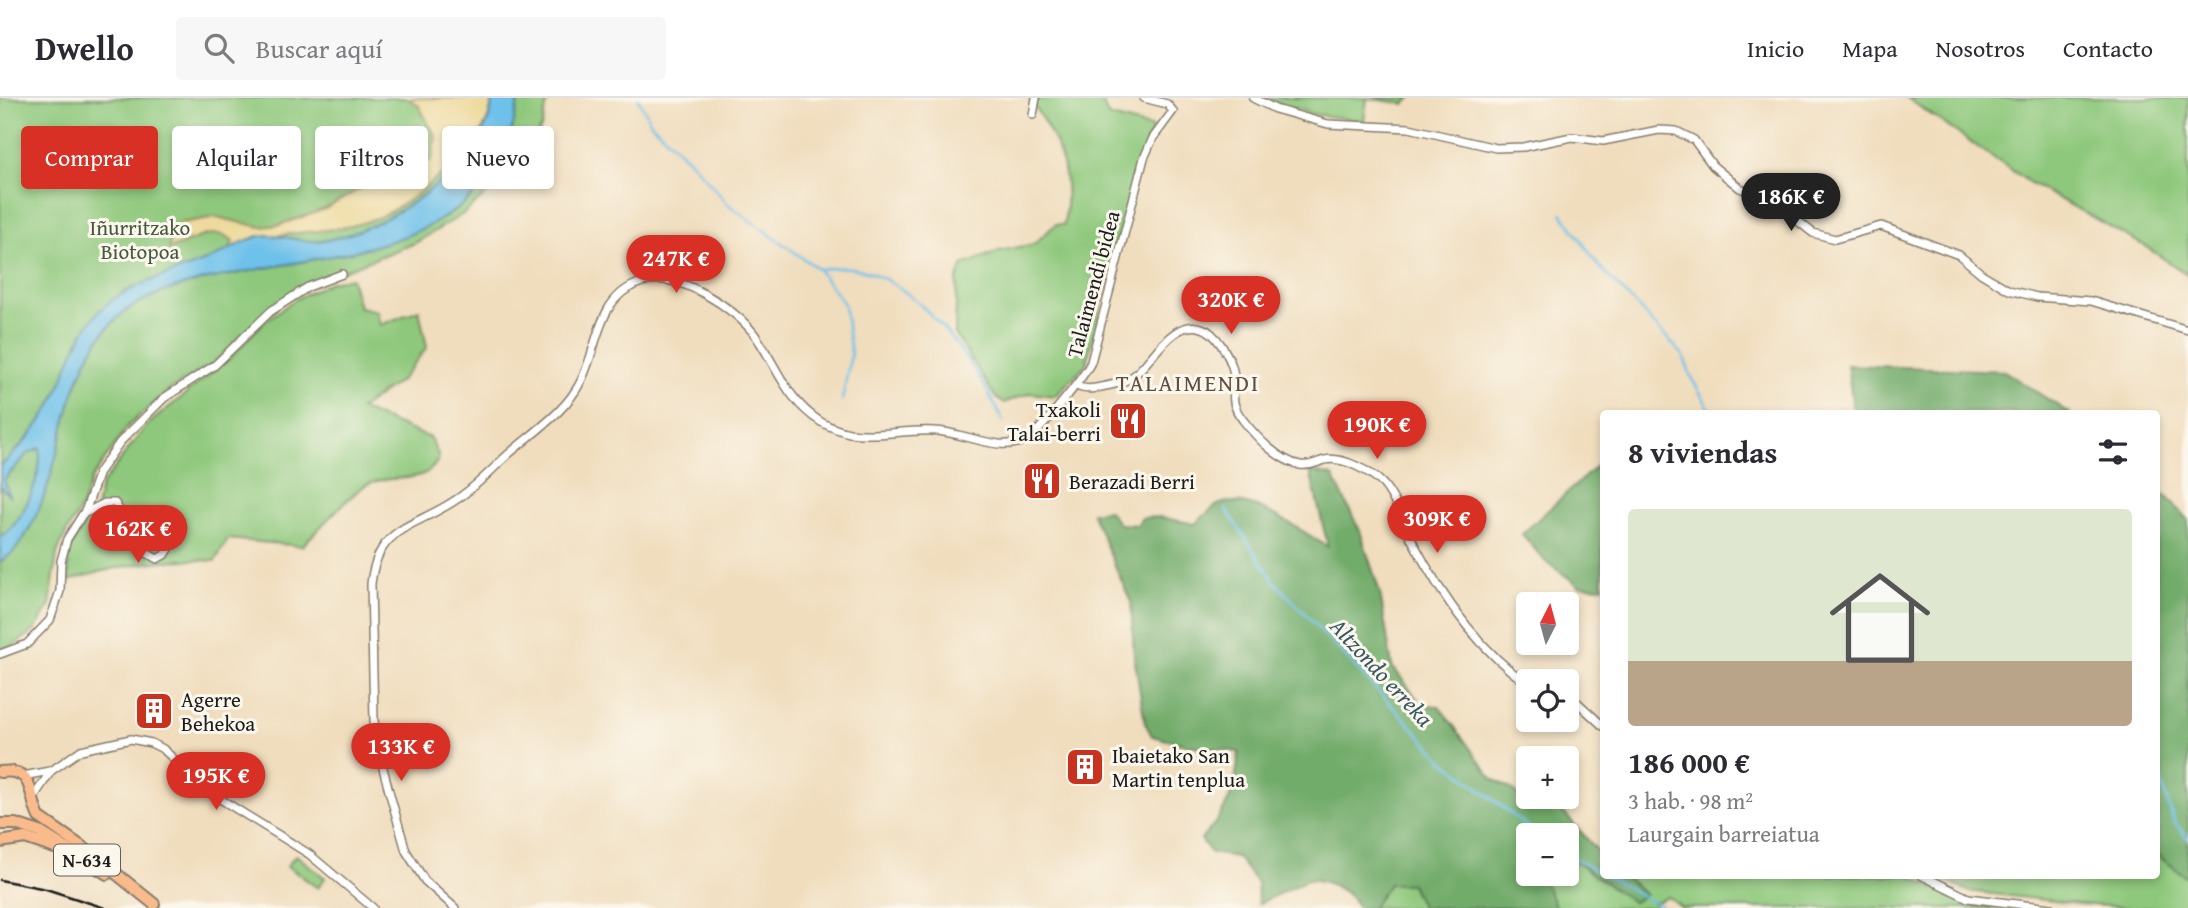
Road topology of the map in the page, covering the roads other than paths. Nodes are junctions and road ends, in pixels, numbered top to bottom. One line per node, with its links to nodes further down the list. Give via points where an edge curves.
1 (1036, 98): 4 (street)
2 (1144, 98): 7 (street, Talaimendi bidea, via 1172,108 1172,114 1147,150 1091,362)
3 (1253, 98): 6 (street, via 1328,124 1409,128 1496,148 1572,137 1604,141 1676,131 1694,140 1713,166 1740,188 1775,203 1813,233 1835,239 1881,226 1959,255 2009,290 2091,301)
4 (1033, 115)
5 (342, 274): 8 (street, via 280,304 215,365 164,398 108,457)
6 (2188, 330)
7 (1076, 386): 11 (street, via 1094,388 1127,379 1171,336 1185,328 1209,331 1234,372 1231,398 1242,419 1286,460 1311,466 1335,459 1371,473 1383,485 1451,606); 24 (street, Talaimendi bidea, via 1040,429 1011,444 936,430 850,433 823,424 804,409 780,382 750,329 697,290 678,281 658,279 617,296 604,314 580,382 564,405 468,491 399,529 381,550 373,570 377,746 406,851 425,881)
8 (84, 513): 9 (street, via 115,503 145,552 157,559 166,554); 10 (street, via 67,539 60,591 50,620 27,644)
9 (181, 527)
10 (0, 654)
11 (1516, 673)
12 (1579, 704): 13 (street)
13 (1600, 723)
14 (0, 771): 16 (highway)
15 (51, 771): 16 (street); 17 (street); 23 (street, via 95,746 131,739 151,743 209,792 309,853)
16 (23, 776): 17 (highway, N-634)
17 (33, 800): 18 (highway, N-634, via 27,815); 22 (highway, N-634, via 45,823)
18 (5, 825): 20 (highway, N-634, via 49,836)
19 (0, 842): 20 (highway, via 17,838 36,841)
20 (89, 862): 22 (highway, N-634)
21 (1929, 879): 25 (street, via 1968,898)
22 (157, 906)
23 (373, 908)
24 (455, 908)
25 (2051, 908)

